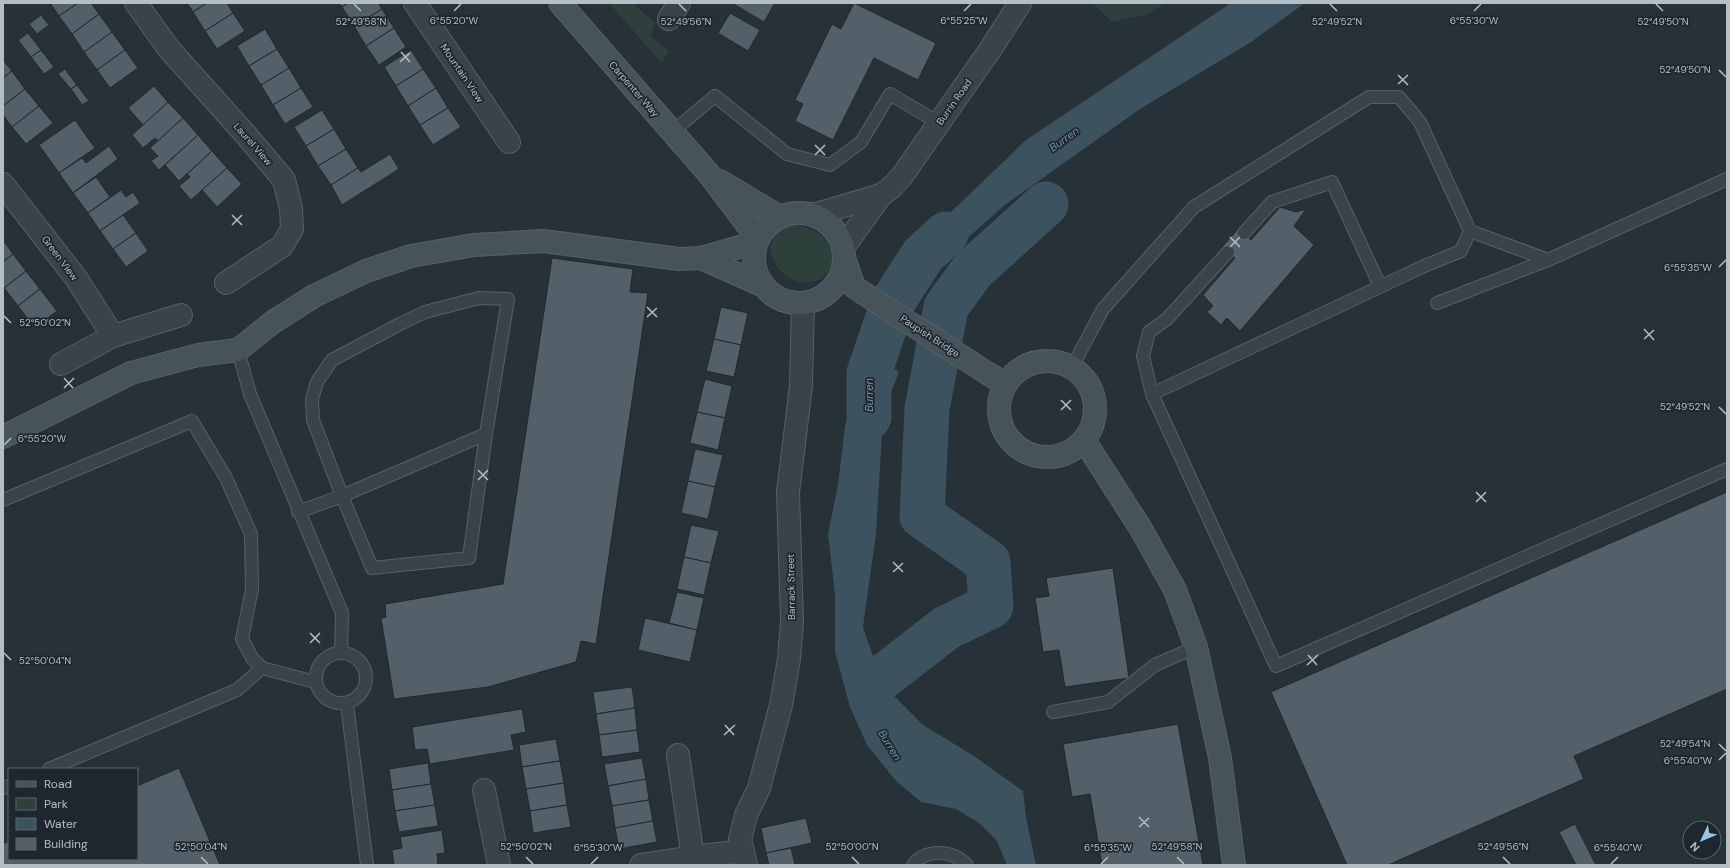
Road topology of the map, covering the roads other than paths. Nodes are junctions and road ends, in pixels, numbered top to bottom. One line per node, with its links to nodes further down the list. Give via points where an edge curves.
1 (136, 3): 21 (street, Laurel View, via 169,49 284,180 291,208 292,229 282,246)
2 (415, 3): 7 (street, Mountain View)
3 (560, 3): 6 (street, Carpenter Way)
4 (1020, 3): 5 (street, Burrin Road)
5 (939, 123): 6 (lane, via 890,94 861,142 830,165 787,154 715,96); 11 (street, Burrin Road, via 902,176)
6 (672, 132): 8 (street, Carpenter Way)
7 (509, 142)
8 (710, 174): 13 (street, Carpenter Way); 16 (street, Carpenter Way)
9 (1727, 179): 20 (lane)
10 (3, 184): 29 (street, Green View, via 76,278)
11 (881, 196): 12 (street, Burrin Road); 18 (street, Burrin Road)
12 (813, 215): 13 (street, via 800,213); 18 (street, via 825,221 835,231 841,241)
13 (780, 217): 16 (street, via 763,230)
14 (1470, 231): 20 (lane); 23 (lane, via 1461,251); 32 (lane, via 1420,122 1399,97 1369,97 1194,207 1103,310)
15 (1244, 233): 23 (lane, via 1272,202 1332,182)
16 (757, 240): 19 (street); 22 (street, via 754,260 757,274)
17 (1228, 252): 34 (lane, via 1167,319 1149,332 1143,356)
18 (843, 253): 24 (street); 25 (street, via 840,276)
19 (701, 258): 22 (street); 30 (street, via 679,260 543,241 474,245 411,256 366,272 314,296 273,322)
20 (1548, 260): 26 (lane)
21 (226, 284)
22 (764, 286): 27 (street, via 775,296 789,302)
23 (1380, 286): 34 (lane)
24 (854, 288): 25 (street); 33 (street, Paupish Bridge)
25 (828, 293): 27 (street)
26 (1437, 302)
27 (803, 303): 51 (street, Barrack Street, via 801,386 788,492 792,621 789,659 781,705 759,788 746,815 740,840)
28 (181, 314): 29 (street)
29 (113, 336): 31 (street)
30 (238, 350): 36 (street, via 198,355 130,373); 41 (lane, via 250,394)
31 (61, 364)
32 (1072, 367): 33 (street, via 1058,362 1043,361 1029,364 1016,372); 37 (street, via 1083,376 1095,401 1095,415)
33 (1006, 384): 37 (street, via 1000,398 1000,414 1004,429 1013,442 1026,452 1041,456 1057,456 1072,450)
34 (1152, 394): 38 (lane, via 1276,666)
35 (486, 434): 39 (lane); 39 (lane, via 469,558 372,568); 39 (lane, via 508,299 480,298 425,312 332,360 316,382 312,399 313,420)
36 (3, 437)
37 (1084, 440): 42 (street, via 1141,529 1175,590)
38 (1727, 469)
39 (342, 496): 41 (lane)
40 (3, 500): 44 (lane, via 192,421 226,478 251,534 252,589 242,639 252,658)
41 (298, 512): 43 (lane, via 342,613)
42 (1196, 648): 47 (lane, via 1155,665 1108,702); 58 (street, via 1220,758)
43 (341, 653): 45 (lane, via 325,658 319,665); 46 (lane, via 350,654 358,659 367,676 362,693 356,700)
44 (262, 668): 45 (lane); 49 (lane, via 237,690)
45 (316, 682): 46 (lane, via 319,692 327,700 336,704)
46 (347, 704): 53 (lane)
47 (1053, 712)
48 (678, 755): 52 (street)
49 (51, 768)
50 (484, 790): 54 (street)
51 (744, 858): 52 (street)
52 (694, 861): 55 (street)
53 (367, 865)
54 (499, 865)
55 (641, 865)
56 (913, 865): 57 (lane, via 926,855 938,852 951,854)
57 (967, 865)
58 (1234, 865)

